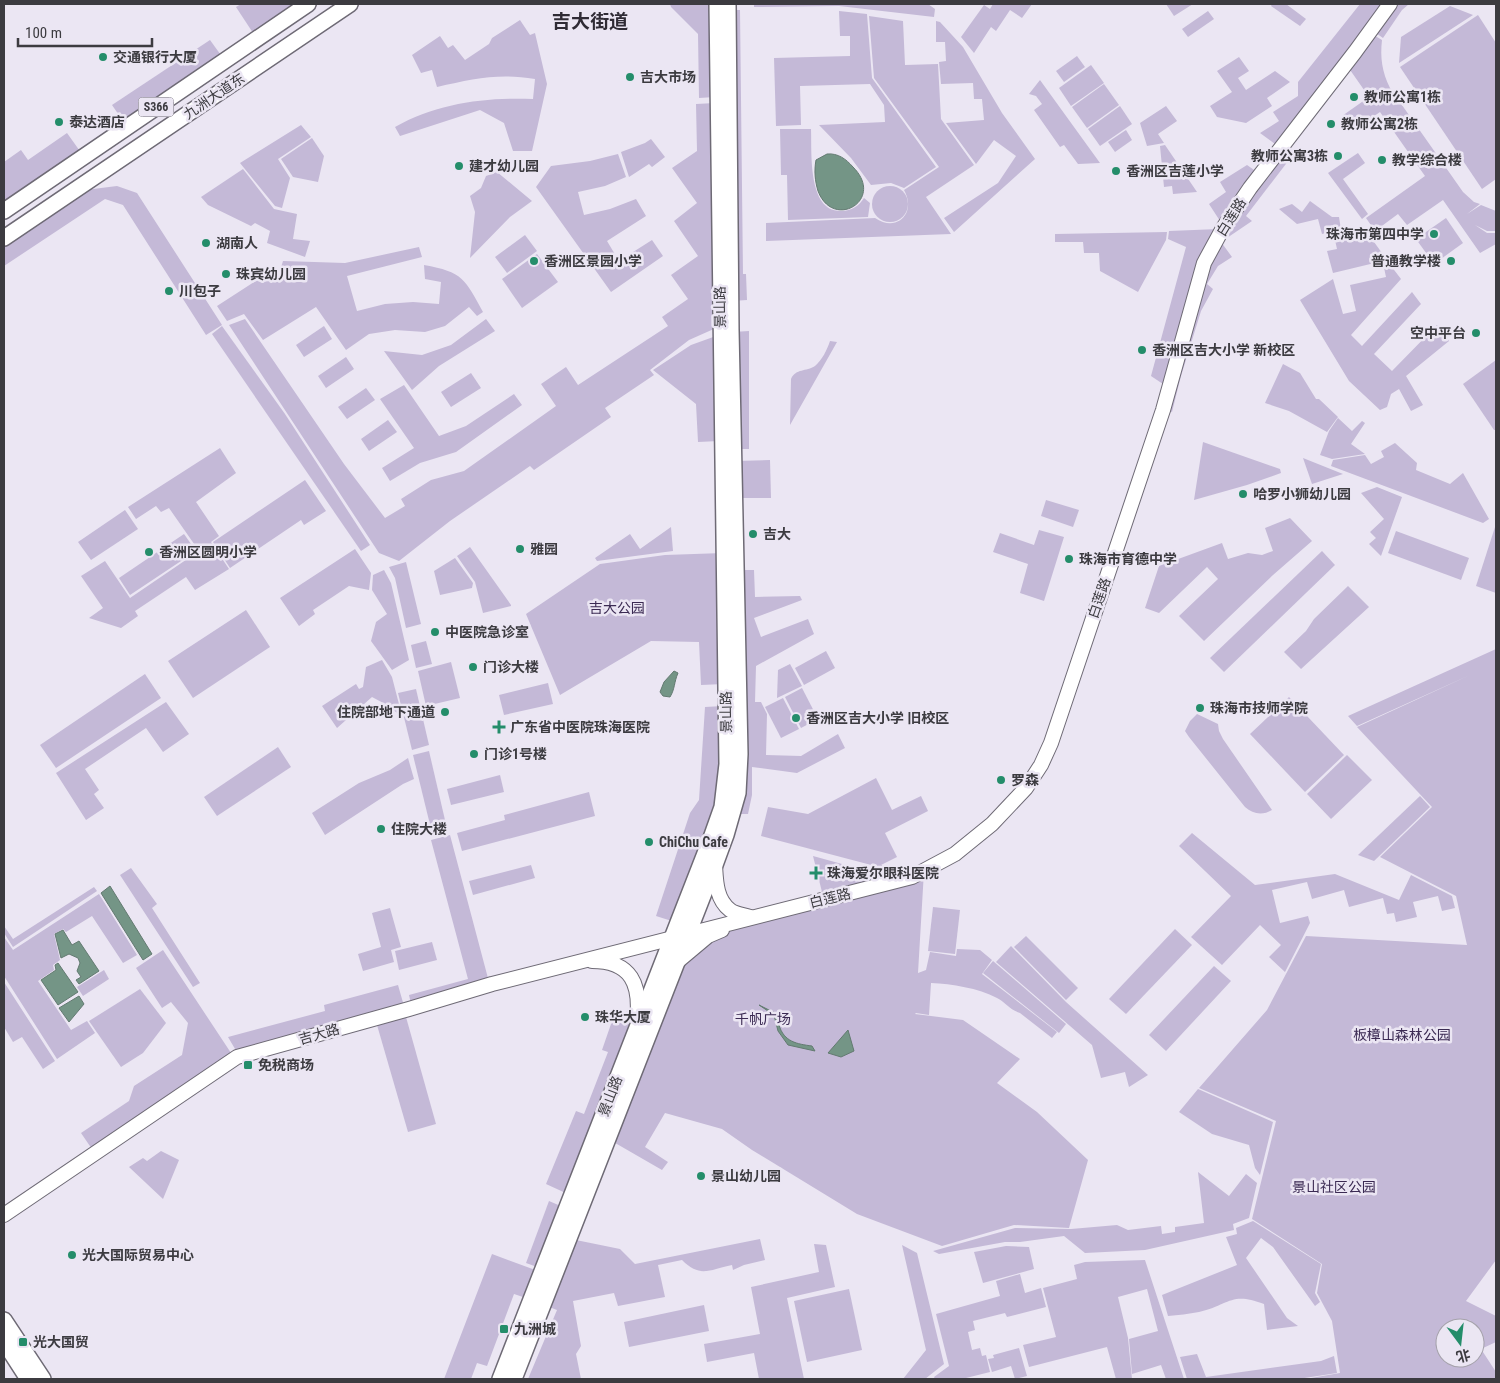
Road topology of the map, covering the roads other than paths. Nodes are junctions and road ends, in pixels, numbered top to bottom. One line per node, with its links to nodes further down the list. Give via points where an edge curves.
1 (308, 4): 6 (main road, 九洲大道东 / S366)
2 (350, 4): 7 (main road, 九洲大道东 / S366)
3 (717, 4): 10 (main road, 景山路, via 727,764 722,807)
4 (728, 4): 8 (main road, 景山路, via 740,754 738,793)
5 (1390, 4): 9 (main road, 白莲路, via 1250,188 1204,263 1162,410 1051,743 1026,788 992,824 955,854 912,877)
6 (4, 211)
7 (4, 238)
8 (715, 865): 9 (main road, via 716,888 723,902 731,911); 10 (main road, 景山路)
9 (751, 917): 10 (main road, 白莲路); 12 (main road, via 708,936)
10 (681, 935): 11 (main road, 吉大路); 12 (main road, 景山路); 13 (main road, 景山路)
11 (579, 961): 13 (main road, via 606,962 626,972 638,995); 14 (main road, 吉大路, via 237,1057)
12 (677, 962): 20 (main road, 景山路)
13 (636, 1031): 19 (main road, 景山路)
14 (4, 1215)
15 (4, 1320): 18 (main road)
16 (4, 1342): 17 (main road)
17 (28, 1379)
18 (44, 1379)
19 (500, 1379)
20 (514, 1379)

